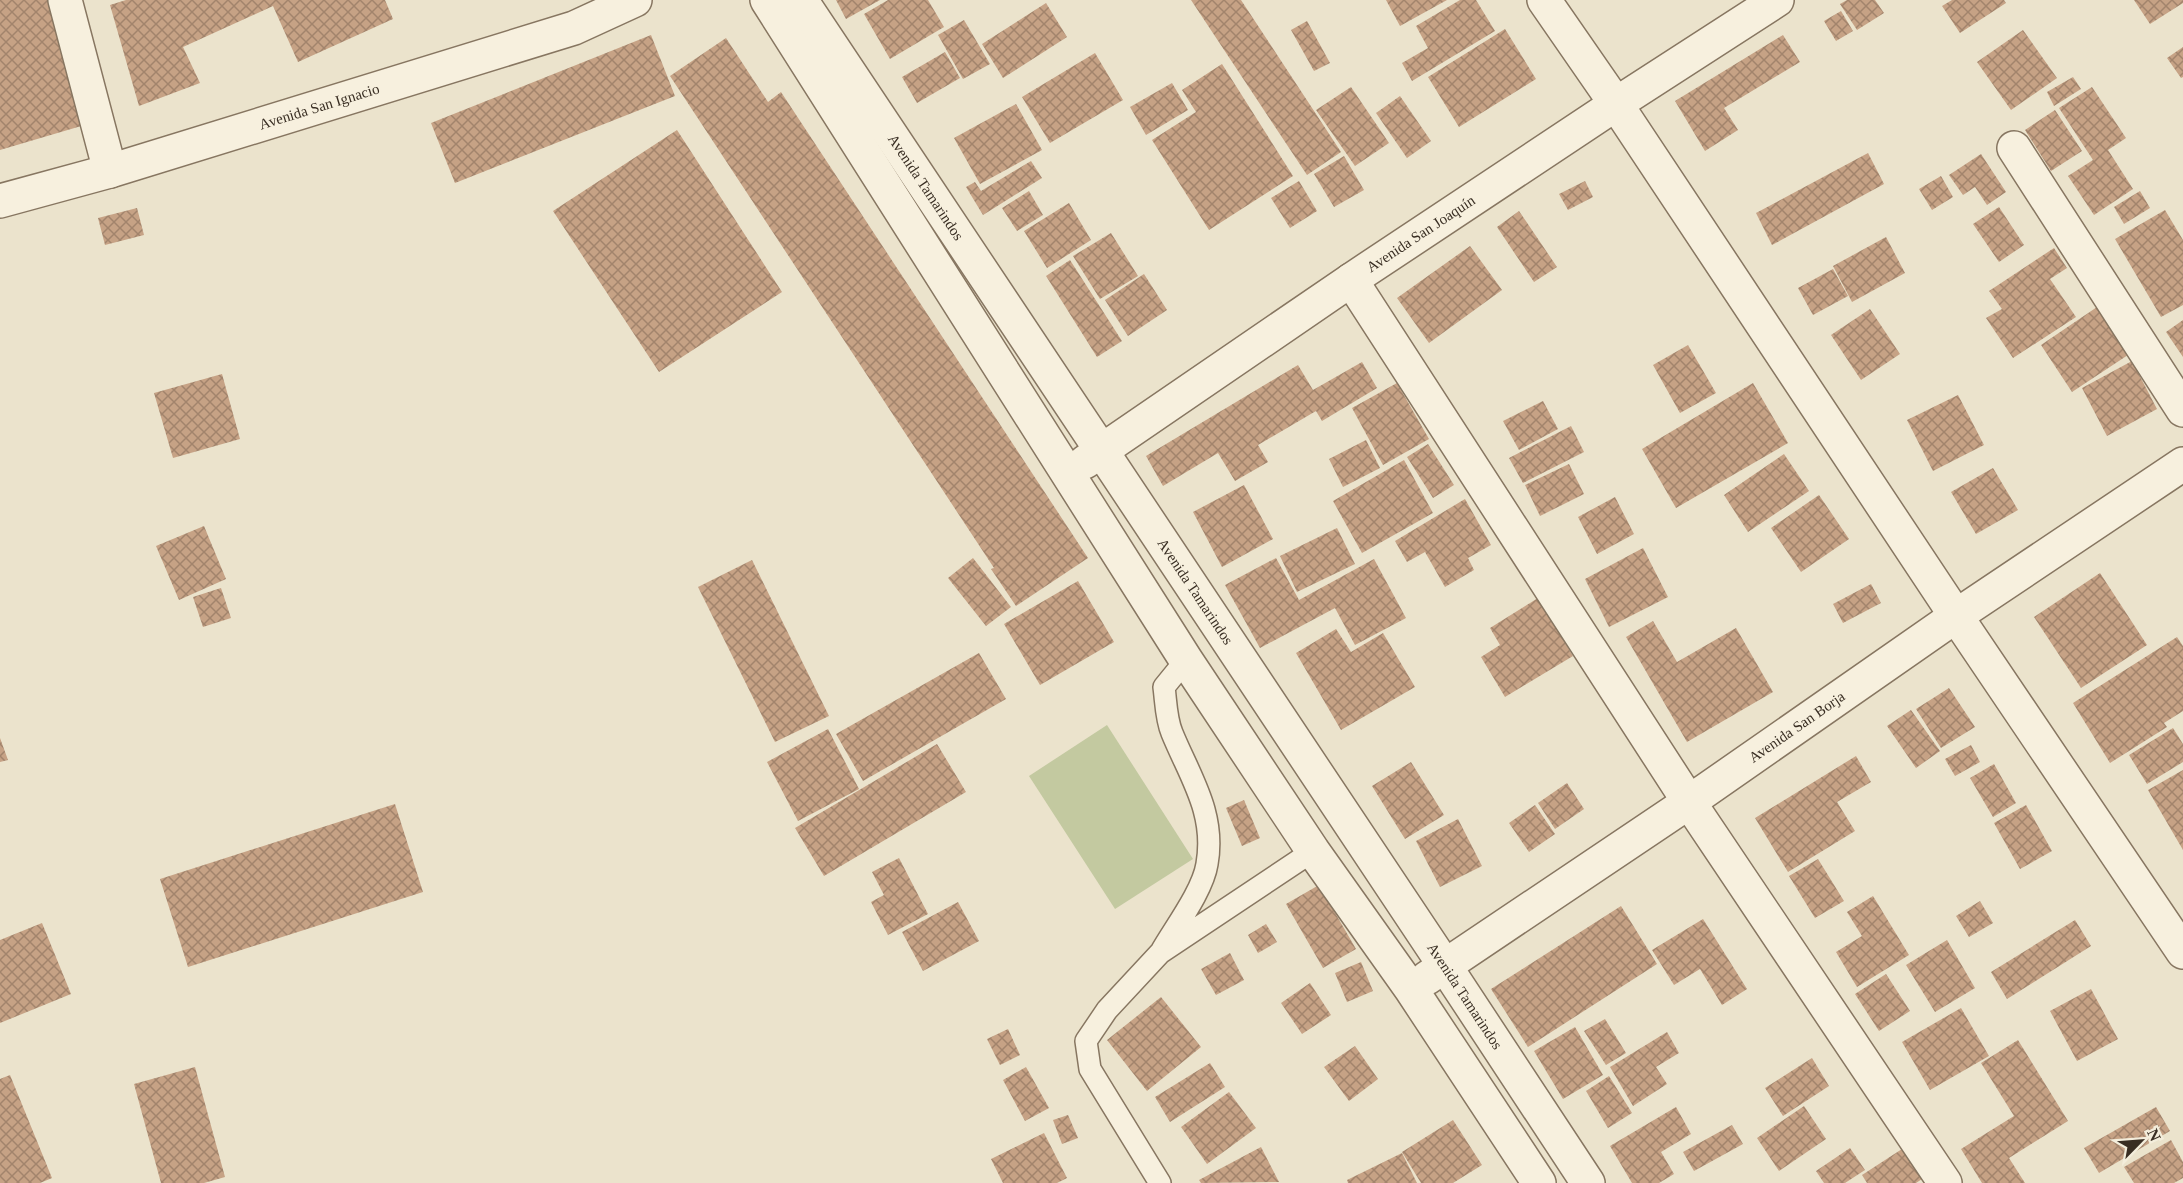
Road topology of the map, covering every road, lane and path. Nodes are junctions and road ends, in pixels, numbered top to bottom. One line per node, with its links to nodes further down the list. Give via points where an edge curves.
1 (65, 0): 9 (street)
2 (635, 0): 9 (street, Avenida San Ignacio, via 574,28)
3 (767, 0): 15 (street)
4 (801, 0): 13 (street, Avenida Tamarindos)
5 (1544, 0): 7 (street)
6 (1777, 0): 7 (street, Avenida San Joaquín)
7 (1616, 104): 11 (street, Avenida San Joaquín); 16 (street)
8 (2014, 148): 12 (street)
9 (110, 171): 10 (street, Avenida San Ignacio)
10 (0, 201)
11 (1351, 280): 13 (street, Avenida San Joaquín); 18 (street)
12 (2183, 410)
13 (1102, 451): 15 (street, Avenida San Joaquín); 22 (street, Avenida Tamarindos)
14 (2183, 465): 16 (street, Avenida San Borja)
15 (1069, 473): 17 (street)
16 (1956, 616): 18 (street, Avenida San Borja); 20 (street)
17 (1186, 660): 19 (street); 21 (lane, via 1164,687 1171,730 1191,771 1209,823 1207,865 1196,894)
18 (1689, 802): 22 (street, Avenida San Borja); 27 (street)
19 (1313, 851): 21 (lane); 23 (street)
20 (2183, 952)
21 (1160, 953): 24 (lane, via 1107,1010 1086,1041 1090,1069)
22 (1445, 966): 23 (street, Avenida San Borja); 26 (street, Avenida Tamarindos)
23 (1410, 989): 25 (street)
24 (1160, 1183)
25 (1539, 1183)
26 (1588, 1183)
27 (1945, 1183)

